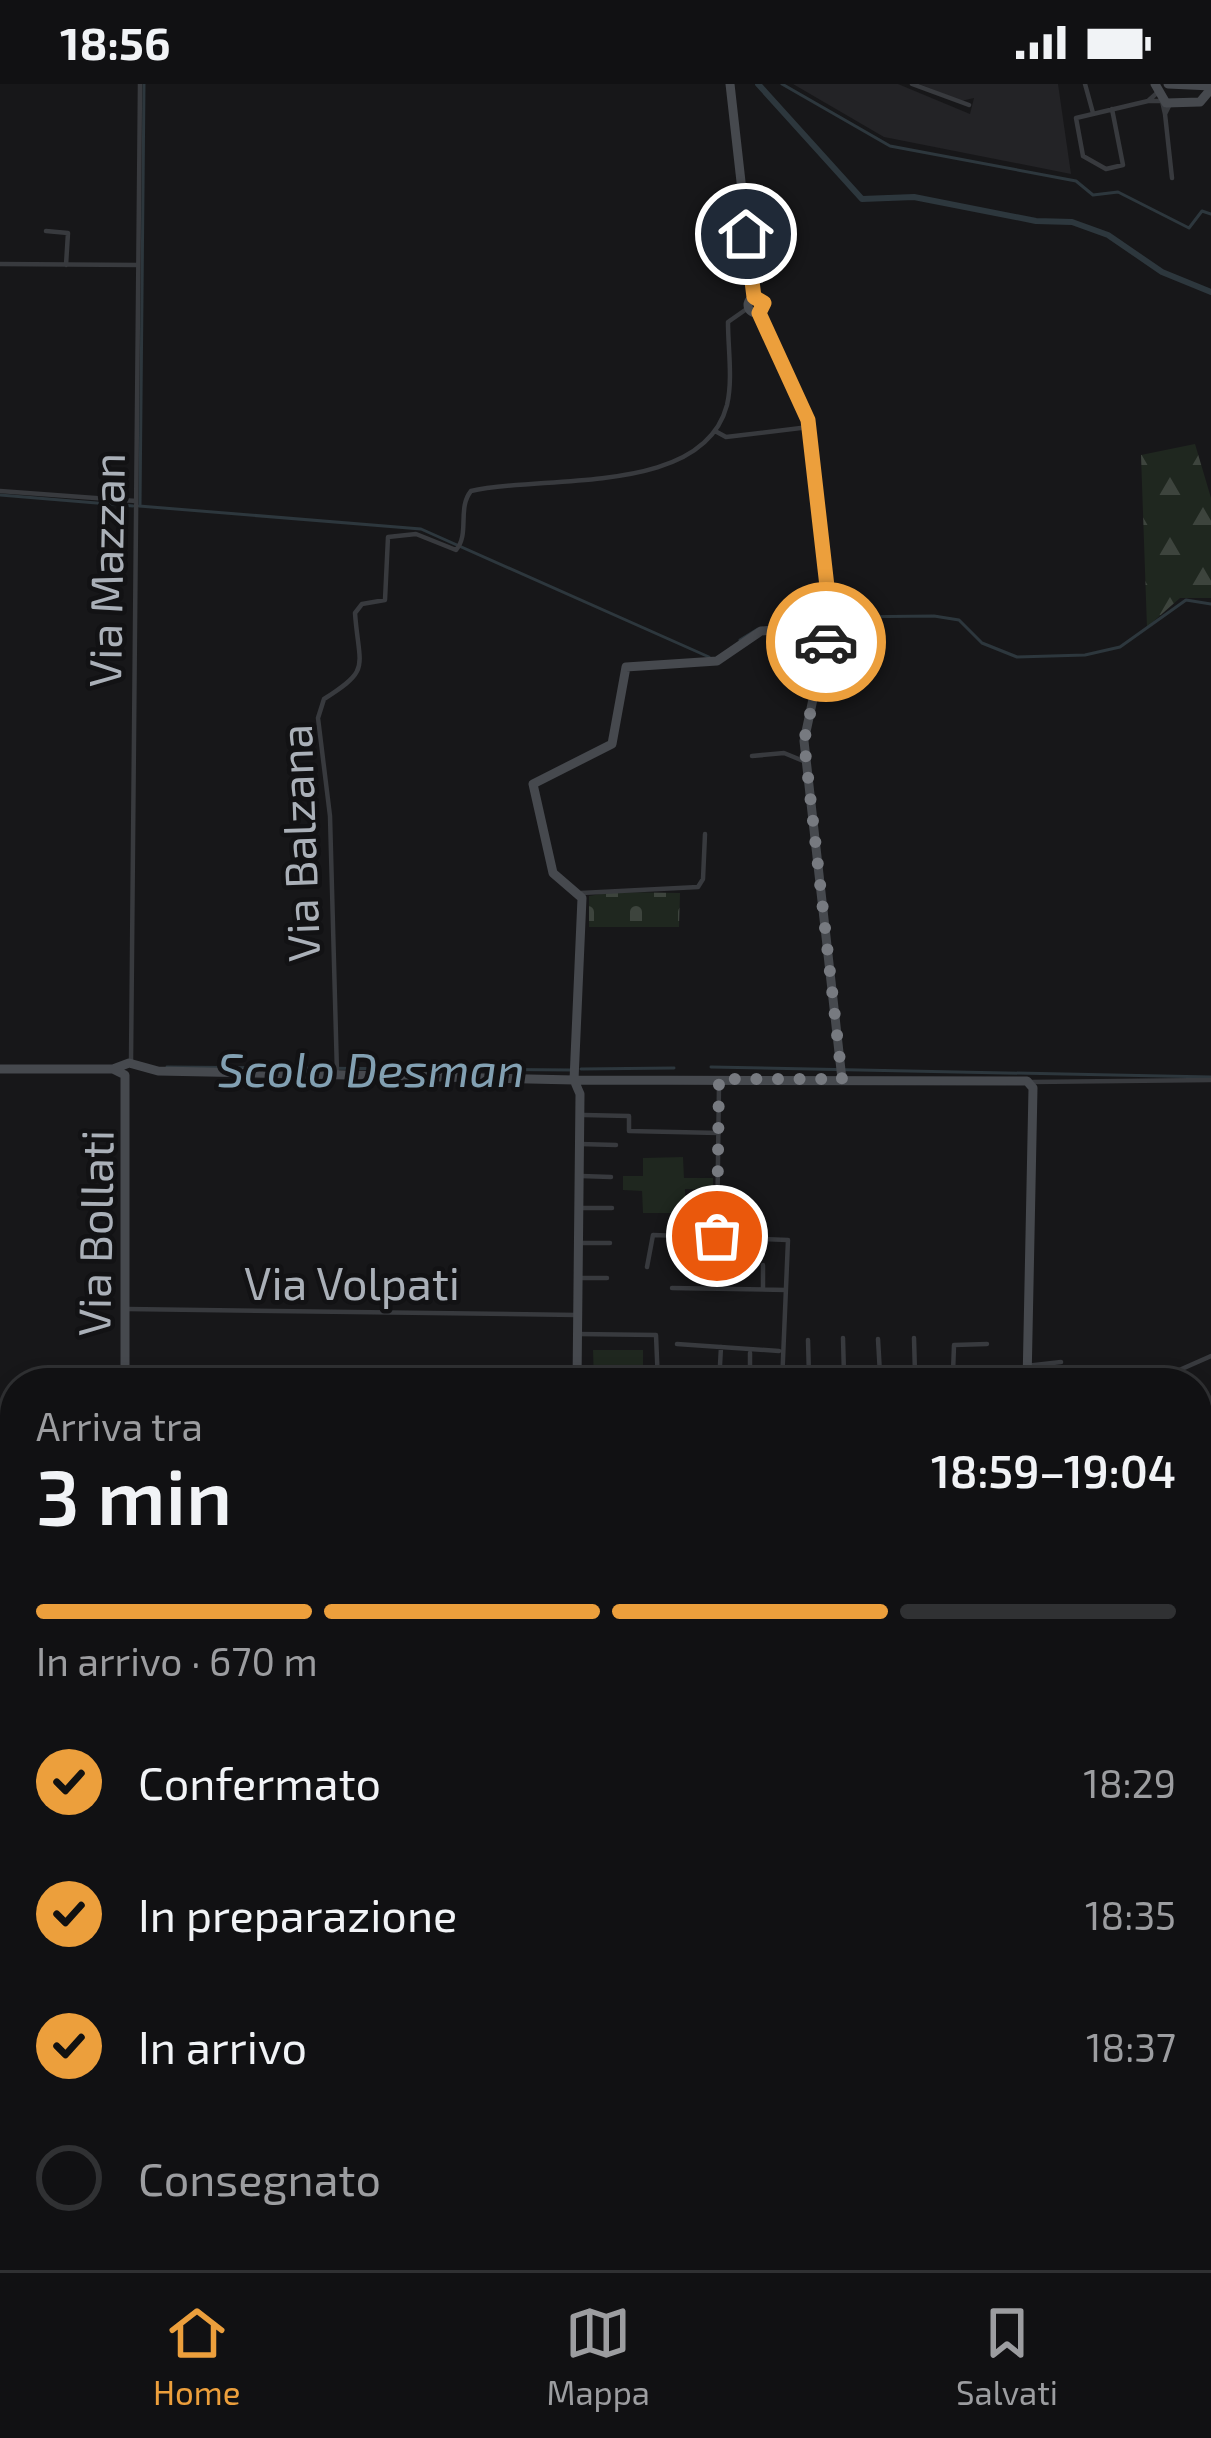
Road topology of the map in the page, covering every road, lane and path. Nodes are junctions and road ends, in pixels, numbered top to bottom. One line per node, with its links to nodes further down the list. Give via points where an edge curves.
1 (140, 84): 17 (street, Via Mazzan)
2 (730, 84): 18 (street)
3 (912, 84): 9 (street)
4 (1084, 84): 11 (street)
5 (1173, 85): 6 (street); 7 (street)
6 (1158, 92): 8 (street); 10 (street); 12 (street)
7 (1207, 95): 8 (street)
8 (1174, 101): 12 (street)
9 (970, 105)
10 (1112, 109): 11 (street); 11 (street, via 1124,165 1106,169 1080,146 1076,118)
11 (1093, 113)
12 (1165, 114): 13 (street)
13 (1172, 178)
14 (46, 231): 16 (street, via 68,233)
15 (0, 264): 16 (street)
16 (66, 265): 17 (street)
17 (138, 265): 22 (street, Via Mazzan)
18 (754, 306): 19 (street); 20 (street, via 728,322 728,402)
19 (809, 427): 20 (street, via 726,437); 23 (street)
20 (715, 431): 30 (street, Via Balzana, via 659,468 471,491 461,546 412,533 388,537 386,600 355,613 359,673 319,706)
21 (0, 491): 22 (street)
22 (136, 501): 29 (street, Via Mazzan)
23 (830, 620): 25 (street, via 807,717); 27 (street, via 761,631 717,661 624,669 610,747 532,788 553,873)
24 (752, 756): 25 (street, via 784,753)
25 (806, 762): 31 (street)
26 (705, 834): 27 (street, via 698,887)
27 (581, 893): 33 (street)
28 (0, 1069): 29 (street)
29 (129, 1069): 30 (street); 56 (street, Via Bollati)
30 (337, 1070): 33 (street)
31 (841, 1075): 32 (street); 35 (street)
32 (719, 1079): 33 (street); 37 (street)
33 (574, 1080): 36 (street)
34 (1211, 1080): 35 (street)
35 (1032, 1085): 70 (street)
36 (579, 1115): 37 (street, via 629,1116 629,1131); 38 (street)
37 (719, 1133): 44 (street)
38 (579, 1144): 39 (street); 40 (street)
39 (616, 1145)
40 (579, 1176): 41 (street); 42 (street)
41 (611, 1177)
42 (578, 1208): 43 (street); 45 (street)
43 (612, 1208)
44 (717, 1236): 49 (street, via 650,1236); 55 (street, via 788,1240)
45 (578, 1243): 46 (street); 51 (street)
46 (610, 1243)
47 (710, 1263): 53 (street)
48 (763, 1264): 54 (street)
49 (646, 1267)
50 (607, 1277): 51 (street)
51 (578, 1278): 57 (street)
52 (672, 1288): 53 (street)
53 (710, 1288): 54 (street)
54 (763, 1288): 55 (street)
55 (788, 1291): 67 (street)
56 (126, 1308): 57 (street, Via Volpati); 71 (street, Via Bollati)
57 (577, 1315): 58 (street)
58 (577, 1334): 72 (street); 73 (street, via 656,1335)
59 (843, 1338): 78 (street)
60 (914, 1338): 80 (street)
61 (878, 1339): 79 (street)
62 (808, 1340): 77 (street)
63 (677, 1343): 65 (street)
64 (987, 1344): 81 (street, via 954,1345)
65 (721, 1347): 66 (street); 74 (street)
66 (750, 1350): 67 (street); 75 (street)
67 (780, 1351): 76 (street)
68 (1211, 1355): 82 (street)
69 (1061, 1362): 70 (street)
70 (1026, 1366)
71 (125, 1368)
72 (577, 1368)
73 (657, 1368)
74 (719, 1368)
75 (750, 1368)
76 (781, 1368)
77 (809, 1368)
78 (844, 1368)
79 (880, 1368)
80 (915, 1368)
81 (953, 1368)
82 (1183, 1368)

